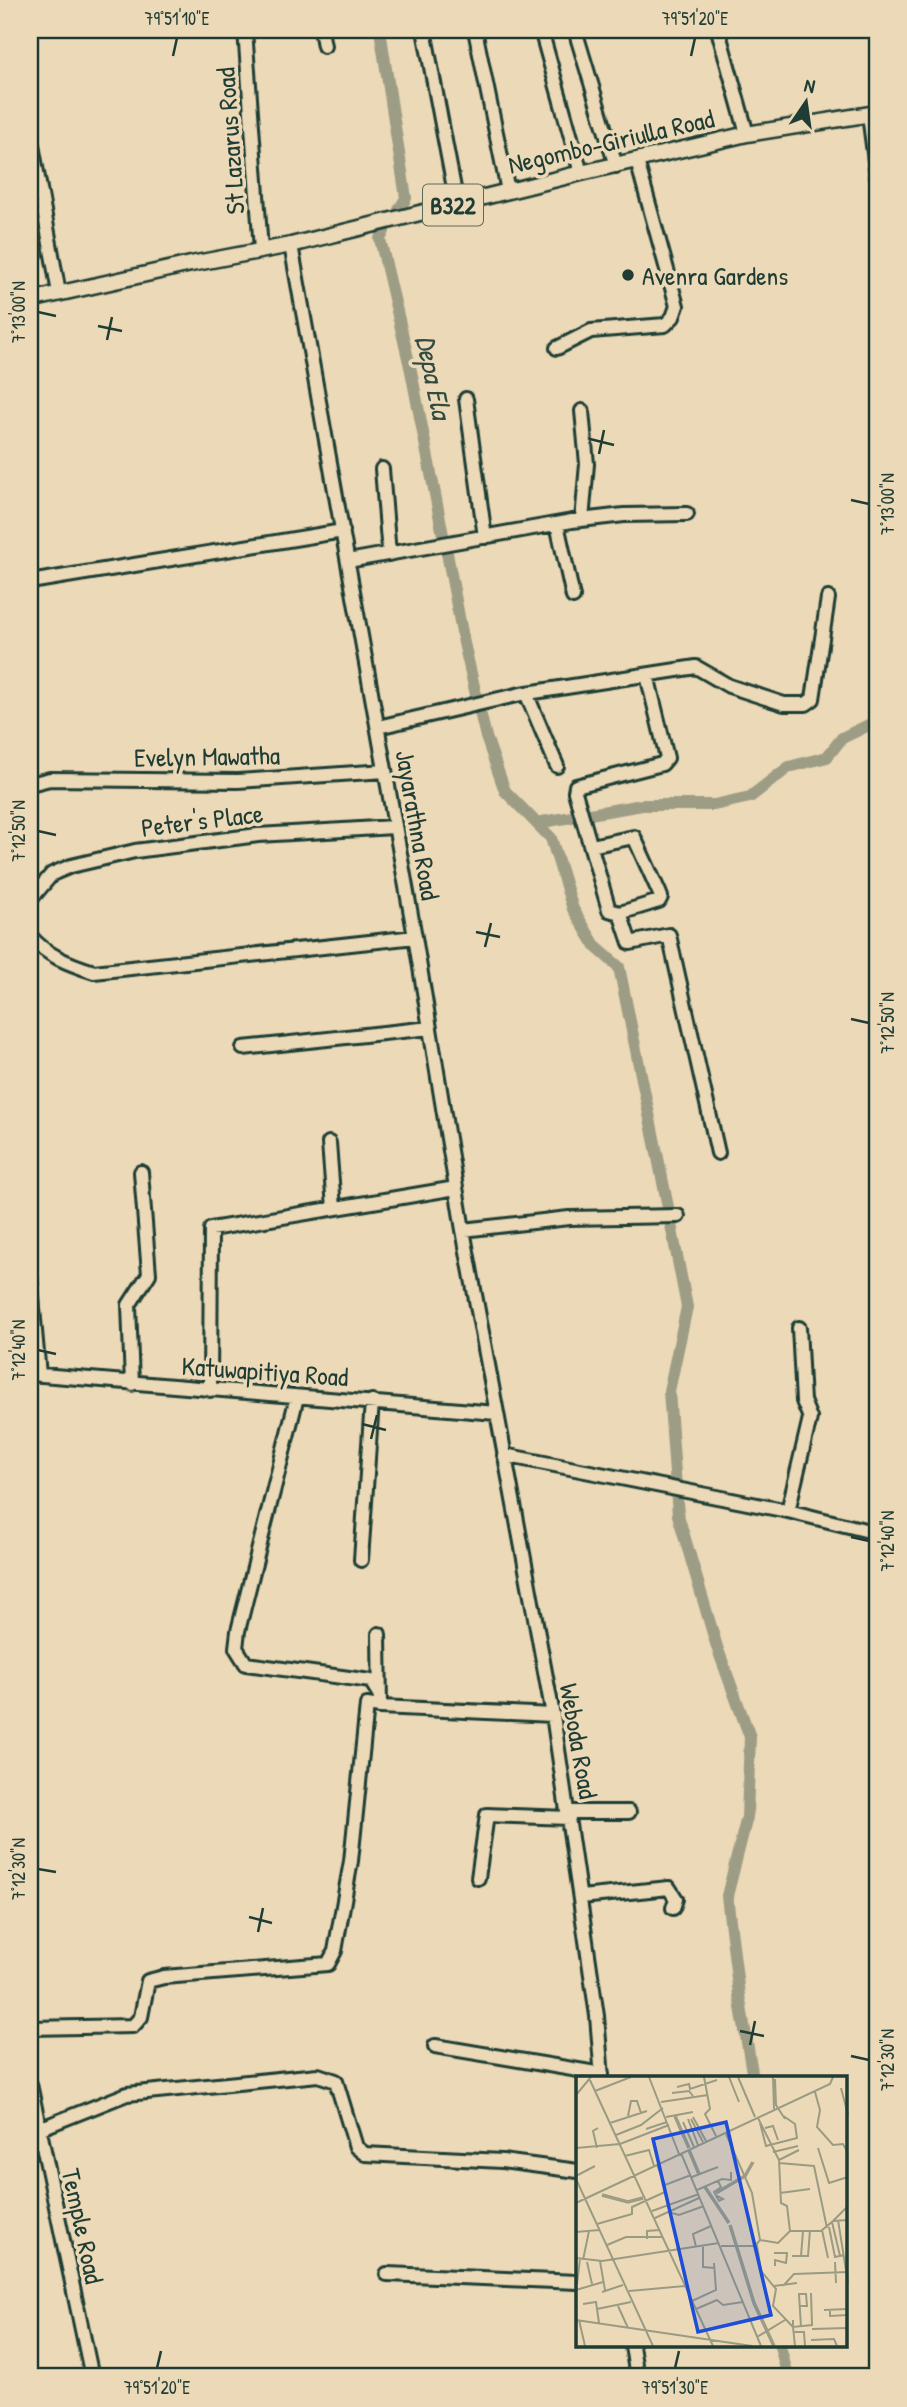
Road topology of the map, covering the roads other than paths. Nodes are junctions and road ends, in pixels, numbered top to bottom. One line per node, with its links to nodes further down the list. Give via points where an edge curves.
1 (245, 30): 19 (street, St Lazarus Road)
2 (321, 30): 8 (street)
3 (424, 30): 17 (street)
4 (475, 30): 16 (street)
5 (541, 30): 14 (street)
6 (575, 30): 13 (street)
7 (718, 30): 11 (street)
8 (324, 46)
9 (873, 114): 11 (main road, Negombo-Giriulla Road / B322); 15 (street)
10 (30, 134): 20 (street)
11 (747, 134): 12 (main road, Negombo-Giriulla Road / B322)
12 (637, 161): 13 (main road, Negombo-Giriulla Road / B322); 22 (street, via 677,306 673,317 665,325 591,331)
13 (616, 166): 14 (main road, Negombo-Giriulla Road / B322)
14 (581, 173): 16 (main road, Negombo-Giriulla Road / B322)
15 (877, 176)
16 (508, 191): 17 (main road, Negombo-Giriulla Road / B322)
17 (457, 204): 18 (main road, Negombo-Giriulla Road / B322)
18 (291, 245): 19 (main road, Negombo-Giriulla Road / B322); 29 (street, Jayarathna Road)
19 (261, 250): 20 (main road, Negombo-Giriulla Road / B322)
20 (59, 293): 21 (main road, Negombo-Giriulla Road / B322)
21 (30, 300)
22 (557, 348)
23 (466, 399): 30 (street)
24 (582, 411): 27 (street, via 587,464)
25 (382, 469): 31 (street)
26 (687, 514): 27 (street)
27 (582, 520): 28 (street)
28 (557, 524): 30 (street); 34 (street)
29 (343, 531): 32 (street, Jayarathna Road); 33 (street)
30 (485, 537): 31 (street)
31 (388, 554): 32 (street)
32 (348, 561): 38 (street, Jayarathna Road)
33 (30, 582)
34 (573, 597)
35 (828, 598): 36 (street, via 813,699 806,704 784,704 729,686 696,667)
36 (646, 675): 37 (street); 43 (street, via 667,758 662,764 576,786)
37 (526, 693): 38 (street); 39 (street)
38 (377, 727): 40 (street, Jayarathna Road)
39 (557, 766)
40 (385, 771): 41 (street, Evelyn Mawatha, via 238,781 50,779); 42 (street, Jayarathna Road)
41 (30, 783)
42 (394, 827): 44 (street, Peter's Place, via 258,835 135,851 52,874); 47 (street, Jayarathna Road)
43 (591, 846): 45 (street, via 609,910); 45 (street, via 634,837 661,897)
44 (30, 900)
45 (620, 913): 51 (street, via 630,943 669,935)
46 (30, 936): 47 (street, via 64,962 94,972)
47 (415, 937): 48 (street, Jayarathna Road)
48 (430, 1028): 49 (street); 53 (street, Jayarathna Road)
49 (243, 1048)
50 (329, 1143): 54 (street)
51 (718, 1153)
52 (141, 1172): 60 (street, via 149,1274 129,1306)
53 (456, 1188): 54 (street); 56 (street, Jayarathna Road)
54 (334, 1208): 61 (street, via 211,1229)
55 (678, 1216): 56 (street, via 569,1218)
56 (463, 1230): 64 (street, Jayarathna Road)
57 (30, 1275): 59 (street)
58 (799, 1328): 66 (street, via 803,1401 810,1418)
59 (34, 1375): 60 (street, Katuwapitiya Road)
60 (132, 1384): 61 (street, Katuwapitiya Road)
61 (210, 1390): 62 (street, Katuwapitiya Road)
62 (297, 1397): 63 (street, Katuwapitiya Road); 70 (street, via 236,1648 246,1664 371,1681)
63 (372, 1401): 64 (street, Katuwapitiya Road); 68 (street)
64 (496, 1413): 65 (street, Weboda Road)
65 (504, 1455): 66 (street); 71 (street, Weboda Road)
66 (788, 1511): 67 (street)
67 (877, 1533)
68 (361, 1560)
69 (379, 1634): 70 (street)
70 (380, 1701): 71 (street); 77 (street, via 367,1705 351,1860 335,1951 328,1964 164,1977 148,1981 141,2017 133,2026)
71 (552, 1715): 73 (street, Weboda Road)
72 (629, 1812): 73 (street)
73 (569, 1815): 74 (street, via 487,1815); 75 (street, Weboda Road)
74 (478, 1878)
75 (580, 1897): 76 (street, via 669,1888 676,1899); 79 (street, Weboda Road)
76 (673, 1908)
77 (30, 2028)
78 (435, 2046): 79 (street)
79 (602, 2076)
80 (30, 2084): 81 (street, Temple Road)
81 (39, 2129): 82 (street, via 127,2094 318,2075 336,2081 356,2147 365,2154 502,2161); 86 (street, Temple Road)
82 (576, 2171)
83 (387, 2274): 84 (street)
84 (576, 2282)
85 (632, 2348): 87 (street)
86 (92, 2377)
87 (637, 2377)

